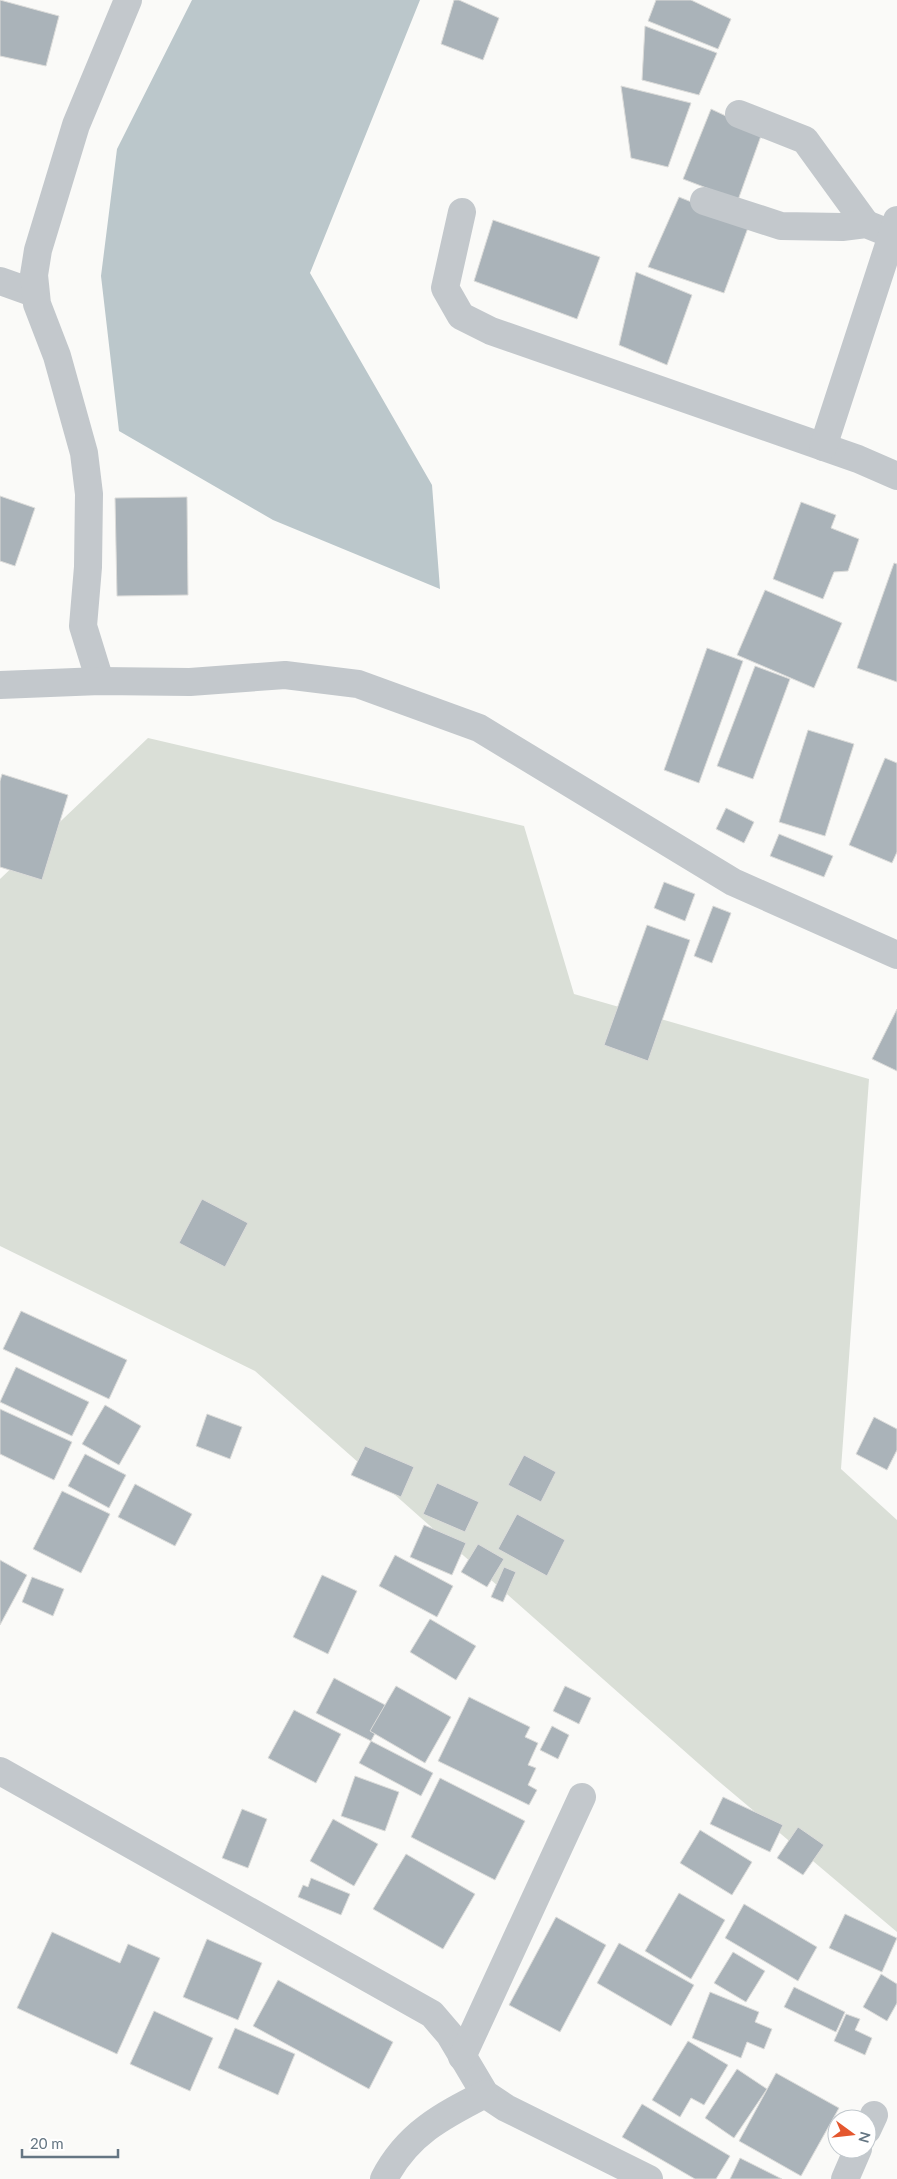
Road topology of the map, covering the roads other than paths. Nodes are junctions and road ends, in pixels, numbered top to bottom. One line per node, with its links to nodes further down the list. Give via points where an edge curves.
1 (128, 0): 8 (street, via 76,125 38,250)
2 (739, 114): 5 (street, via 805,140)
3 (704, 201): 5 (street, via 781,226)
4 (462, 212): 9 (street, via 445,288 461,316 490,331)
5 (866, 224): 6 (street)
6 (894, 227): 9 (street)
7 (0, 281): 8 (street)
8 (34, 293): 11 (street, via 84,453 89,494 83,626)
9 (823, 447): 10 (street)
10 (897, 476)
11 (100, 681): 12 (street); 13 (street, via 190,682 284,675 358,684 479,728 733,882)
12 (0, 685)
13 (897, 954)
14 (0, 1771): 16 (street, via 432,2014 450,2035)
15 (582, 1798): 16 (street)
16 (462, 2057): 17 (street)
17 (485, 2094): 19 (street, via 424,2129 394,2159); 20 (street, via 506,2108)
18 (854, 2159): 21 (street)
19 (384, 2179)
20 (649, 2179)
21 (845, 2179)

